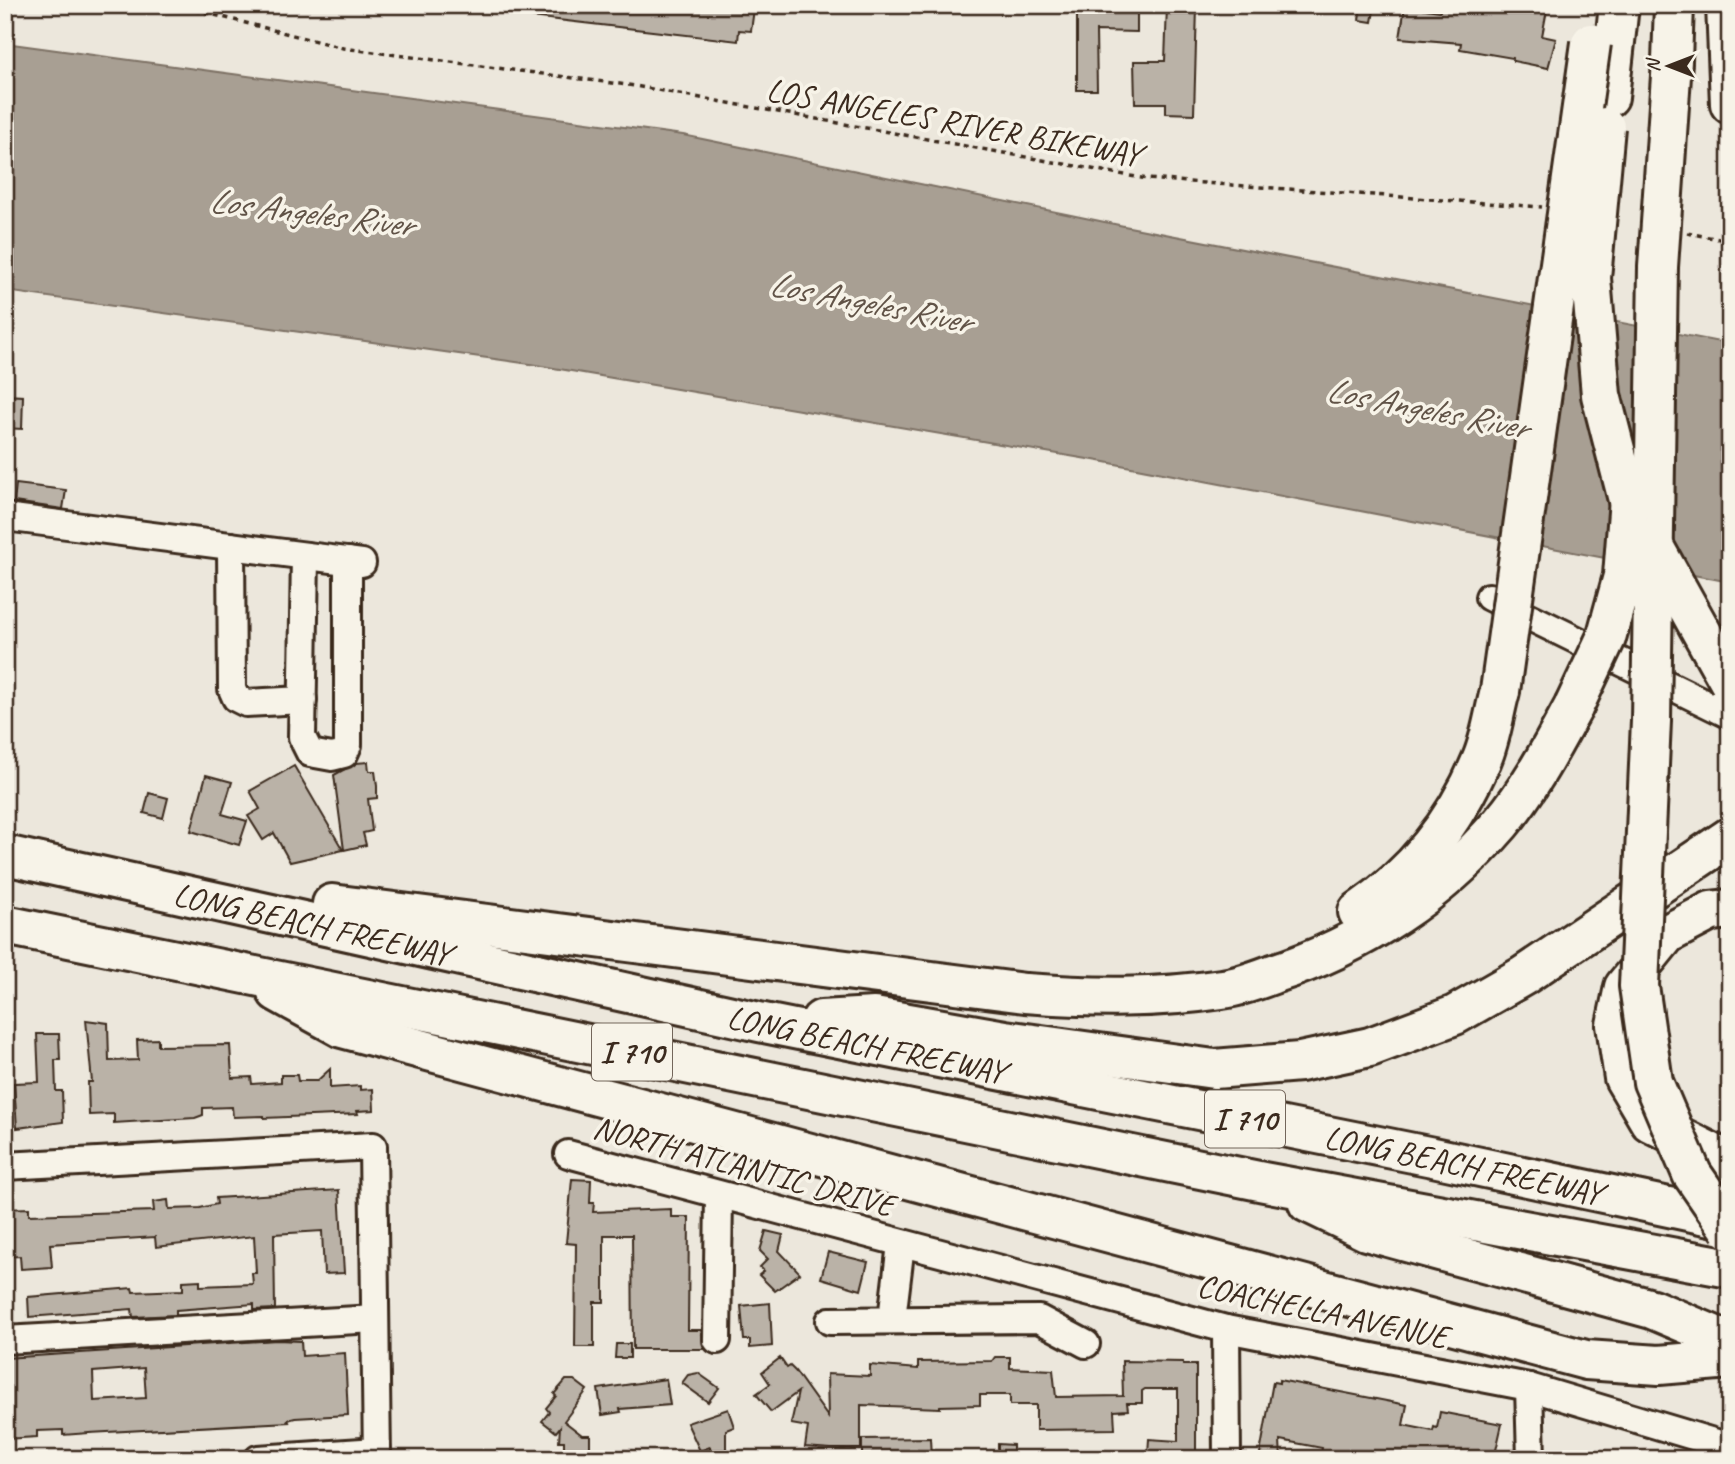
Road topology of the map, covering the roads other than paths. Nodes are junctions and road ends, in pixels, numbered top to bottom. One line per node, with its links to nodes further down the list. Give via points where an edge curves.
1 (1597, 5): 5 (highway)
2 (1619, 5): 5 (highway)
3 (1674, 5): 7 (highway, bridge)
4 (1726, 5): 6 (highway)
5 (1602, 47): 12 (highway, bridge, via 1591,278 1601,395 1628,500); 21 (highway, bridge, via 1500,691 1483,757 1453,817 1420,859 1384,894)
6 (1728, 89)
7 (1658, 267): 21 (highway, bridge, via 1623,576 1606,638 1533,779 1500,824 1441,881 1383,926 1319,960); 29 (highway, bridge, via 1651,720 1639,986 1653,1082 1692,1174)
8 (5, 517): 9 (street)
9 (231, 546): 10 (street); 13 (street, via 232,689 236,698 246,703)
10 (305, 556): 13 (street); 13 (street, via 355,562 344,754 318,757 303,745)
11 (1489, 597): 14 (street)
12 (1730, 683)
13 (303, 700)
14 (1730, 715)
15 (1730, 837): 22 (highway, via 1523,976 1455,1015 1370,1047 1300,1062 1214,1069 874,1017)
16 (5, 855): 17 (highway, LONG BEACH FREEWAY / I 710)
17 (94, 874): 21 (highway, via 1025,993 1101,999 1225,989); 22 (highway, LONG BEACH FREEWAY / I 710)
18 (1730, 909): 24 (highway, via 1711,911 1667,934 1624,987 1616,1025 1624,1078 1650,1122)
19 (5, 925): 20 (highway, LONG BEACH FREEWAY / I 710)
20 (248, 976): 26 (highway, LONG BEACH FREEWAY / I 710); 40 (highway, via 342,1028 1586,1360 1659,1365)
21 (1255, 980)
22 (759, 1022): 28 (highway, LONG BEACH FREEWAY / I 710)
23 (568, 1154): 27 (street, NORTH ATLANTIC DRIVE)
24 (1730, 1162)
25 (5, 1167): 33 (street, via 373,1146)
26 (1264, 1182): 31 (highway, LONG BEACH FREEWAY / I 710); 38 (highway, via 1366,1231 1652,1309)
27 (719, 1195): 30 (street, NORTH ATLANTIC DRIVE); 37 (street)
28 (1730, 1220)
29 (1730, 1229)
30 (901, 1244): 32 (street); 35 (street, COACHELLA AVENUE)
31 (1730, 1268)
32 (892, 1319): 34 (street); 39 (street, via 1039,1319)
33 (375, 1320): 36 (street); 43 (street)
34 (830, 1321)
35 (1226, 1329): 41 (street, COACHELLA AVENUE); 45 (street)
36 (5, 1340)
37 (718, 1340)
38 (1730, 1342)
39 (1086, 1344)
40 (1730, 1359)
41 (1529, 1387): 42 (street, COACHELLA AVENUE); 46 (street)
42 (1730, 1447)
43 (377, 1455): 44 (street)
44 (258, 1459)
45 (1227, 1459)
46 (1531, 1459)

